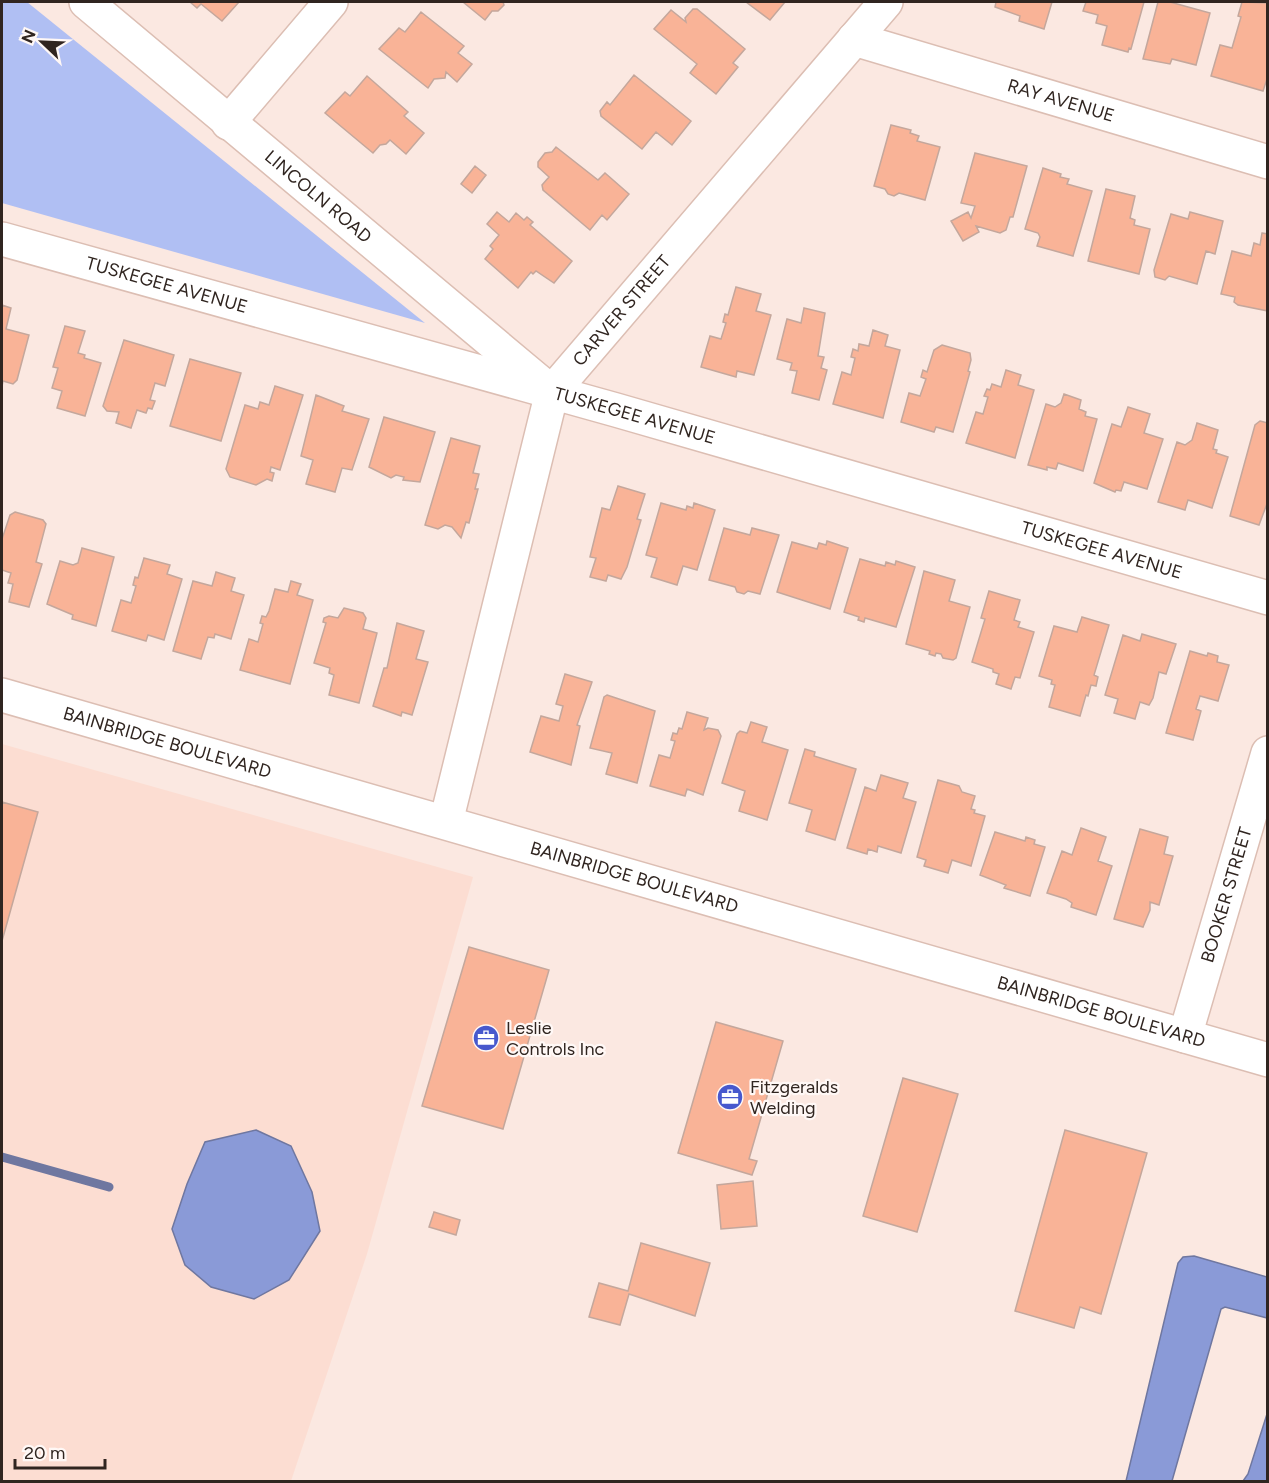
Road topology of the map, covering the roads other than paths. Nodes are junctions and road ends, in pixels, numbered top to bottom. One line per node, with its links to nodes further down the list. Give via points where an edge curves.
1 (86, 2): 5 (street, LINCOLN ROAD)
2 (331, 2): 5 (street)
3 (886, 2): 4 (street, CARVER STREET)
4 (854, 39): 6 (street, RAY AVENUE); 8 (street, CARVER STREET)
5 (228, 123): 8 (street, LINCOLN ROAD)
6 (1268, 162)
7 (2, 239): 8 (street, TUSKEGEE AVENUE)
8 (552, 392): 9 (street, TUSKEGEE AVENUE); 12 (street, CARVER STREET)
9 (1268, 598)
10 (2, 695): 12 (street, BAINBRIDGE BOULEVARD)
11 (1268, 753): 13 (street, BOOKER STREET)
12 (446, 822): 13 (street, BAINBRIDGE BOULEVARD)
13 (1185, 1036): 14 (street, BAINBRIDGE BOULEVARD)
14 (1268, 1059)

